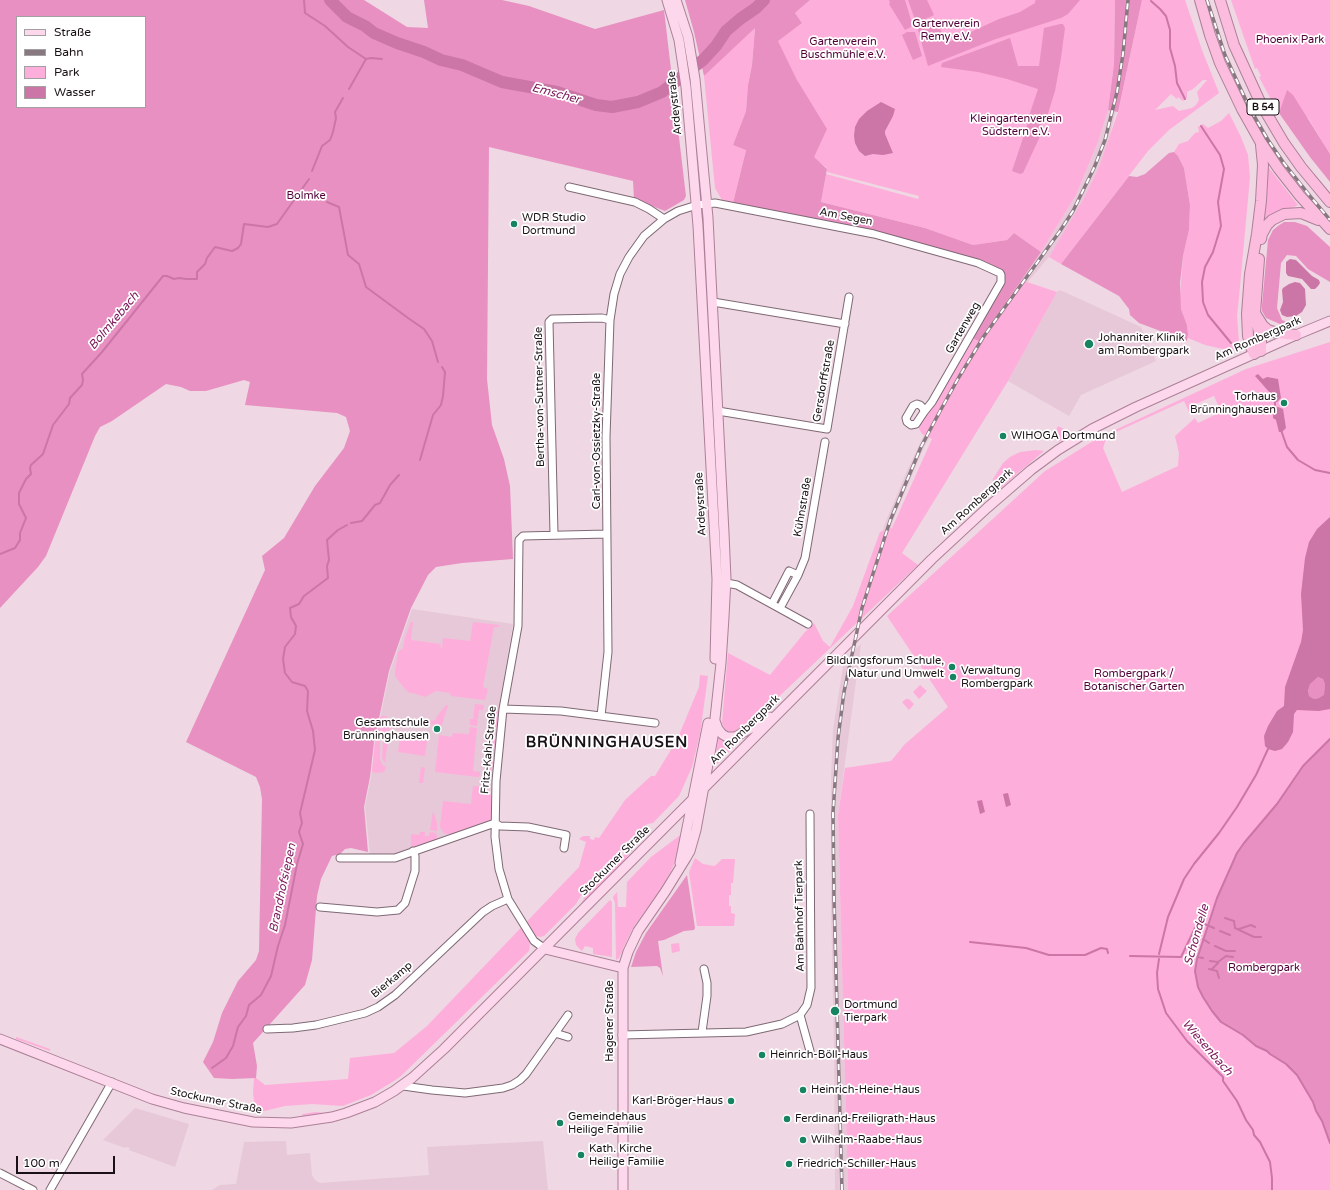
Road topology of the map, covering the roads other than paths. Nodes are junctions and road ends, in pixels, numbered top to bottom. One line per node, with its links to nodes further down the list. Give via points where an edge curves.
1 (667, 0): 9 (main road, Ardeystraße, via 683,62)
2 (676, 0): 8 (main road, Ardeystraße, via 688,37 695,79)
3 (1200, 0): 5 (highway, B 54, via 1220,63)
4 (1220, 0): 7 (highway, B 54, via 1236,50 1261,104 1284,143)
5 (1260, 141): 11 (highway, B 54, via 1300,196); 20 (highway, via 1262,165 1258,234 1250,274 1247,314 1251,347)
6 (569, 186): 10 (street, via 635,202)
7 (1330, 202)
8 (707, 204): 9 (street); 12 (street, Am Segen, via 726,205 857,230); 14 (main road, Ardeystraße)
9 (697, 205): 10 (street, Carl-von-Ossietzky-Straße); 27 (main road, Ardeystraße)
10 (664, 219): 16 (street, Carl-von-Ossietzky-Straße, via 644,236 629,257 616,287)
11 (1328, 227): 15 (highway, via 1306,214 1290,213 1277,217 1267,225 1261,241)
12 (978, 263): 22 (street, Gartenweg, via 1000,273 1001,282)
13 (849, 297): 18 (street, Gersdorffstraße)
14 (713, 302): 18 (street); 21 (main road, Ardeystraße)
15 (1255, 313): 19 (highway, via 1263,326 1270,331); 20 (highway, via 1261,341)
16 (610, 320): 24 (street, Bertha-von-Suttner-Straße, via 552,319 549,322); 25 (street, Carl-von-Ossietzky-Straße, via 606,431)
17 (1330, 321): 19 (main road, Am Rombergpark)
18 (845, 324): 21 (street, Gersdorffstraße, via 827,429)
19 (1296, 335): 20 (main road, Am Rombergpark)
20 (1258, 352): 32 (main road, Am Rombergpark, via 1092,429 1031,470 932,559)
21 (718, 411): 27 (main road, Ardeystraße)
22 (924, 412)
23 (825, 442): 26 (street, Kühnstraße, via 805,558)
24 (554, 534): 25 (street); 31 (street, Fritz-Kahl-Straße, via 523,536 519,540 518,626)
25 (607, 534): 33 (street, Carl-von-Ossietzky-Straße, via 608,652)
26 (798, 575): 28 (street, via 789,570); 29 (street, Kühnstraße)
27 (721, 582): 28 (street, via 737,585); 34 (main road, Ardeystraße, via 721,663); 37 (main road, Ardeystraße, via 710,711)
28 (772, 604): 29 (street)
29 (780, 608): 30 (street)
30 (808, 624)
31 (503, 709): 33 (street, via 561,711); 39 (street, Fritz-Kahl-Straße)
32 (780, 711): 34 (main road, via 733,737 727,737 720,732); 36 (main road, Am Rombergpark)
33 (601, 716): 35 (street)
34 (715, 720): 36 (main road, Ardeystraße)
35 (655, 723)
36 (702, 790): 37 (main road, Stockumer Straße); 43 (main road, Hagener Straße, via 697,826 690,851)
37 (692, 801): 43 (main road, Hagener Straße); 46 (main road, Stockumer Straße)
38 (810, 814): 50 (street, Am Bahnhof Tierpark, via 811,988 807,1005)
39 (495, 823): 40 (street, via 500,826 566,835); 41 (street); 44 (street, Fritz-Kahl-Straße, via 498,864)
40 (564, 848)
41 (413, 851): 42 (street, via 395,858); 45 (street, via 415,871 405,903 398,910 377,912)
42 (340, 858)
43 (680, 869): 47 (main road, Hagener Straße, via 635,937)
44 (508, 899): 46 (street, Fritz-Kahl-Straße, via 534,941); 51 (street, Bierkamp, via 483,912 395,995 378,1007 365,1013 316,1025)
45 (320, 908)
46 (544, 949): 47 (main road); 59 (main road, Stockumer Straße, via 444,1049)
47 (623, 968): 54 (main road, Hagener Straße)
48 (704, 969): 52 (street, via 707,996)
49 (568, 1015): 53 (street)
50 (800, 1015): 52 (street, via 782,1024 763,1029 723,1033); 57 (street)
51 (266, 1029)
52 (702, 1032): 54 (street)
53 (556, 1033): 55 (street); 59 (street, via 520,1080 504,1088 456,1093)
54 (622, 1035): 63 (main road, Hagener Straße)
55 (568, 1037)
56 (0, 1039): 58 (main road, Stockumer Straße)
57 (810, 1051)
58 (112, 1082): 59 (main road, Stockumer Straße, via 152,1099 184,1108 244,1121 268,1123 296,1123 346,1113 375,1102); 62 (street)
59 (403, 1086)
60 (0, 1173): 61 (street)
61 (33, 1190)
62 (50, 1190)
63 (623, 1190)

